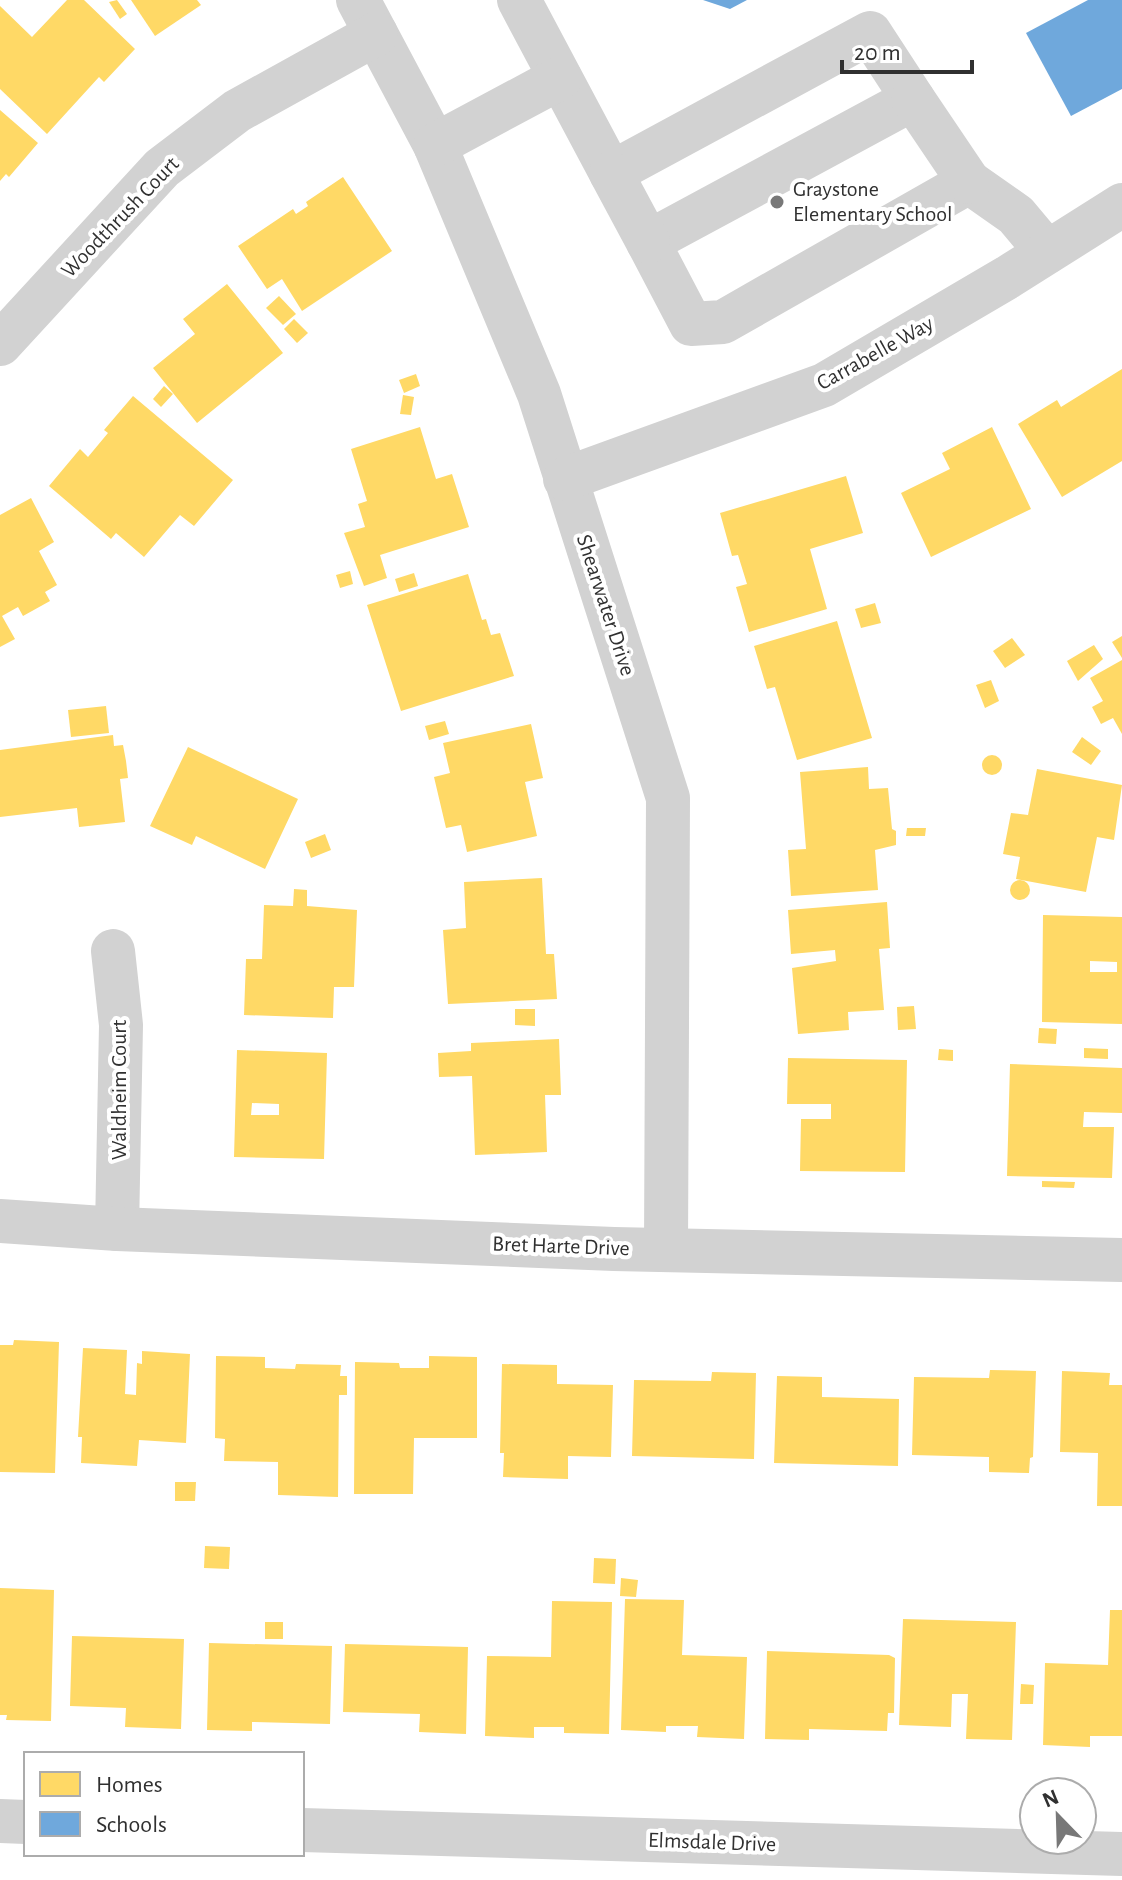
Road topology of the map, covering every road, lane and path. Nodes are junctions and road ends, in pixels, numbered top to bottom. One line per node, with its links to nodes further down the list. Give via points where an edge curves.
1 (519, 0): 3 (street)
2 (367, 17): 5 (street, Shearwater Drive); 11 (street, Woodthrush Court, via 162,168)
3 (560, 78): 5 (street); 6 (street)
4 (913, 99): 6 (street, via 870,33); 7 (street); 9 (street)
5 (435, 145): 12 (street, Shearwater Drive, via 539,394)
6 (611, 173): 9 (street)
7 (969, 182): 9 (street, via 723,322 691,324); 10 (street, via 1016,215)
8 (1122, 205): 10 (street, Carrabelle Way)
9 (648, 242)
10 (1047, 252): 12 (street, Carrabelle Way, via 824,385)
11 (0, 344)
12 (565, 479): 16 (street, Shearwater Drive, via 668,798)
13 (113, 951): 15 (street, Waldheim Court, via 121,1025)
14 (0, 1221): 15 (street, Bret Harte Drive)
15 (117, 1229): 16 (street, Bret Harte Drive)
16 (666, 1250): 17 (street, Bret Harte Drive)
17 (1122, 1260)
18 (0, 1821): 19 (street)
19 (24, 1822)
20 (304, 1830): 21 (street, Elmsdale Drive)
21 (1122, 1854)

